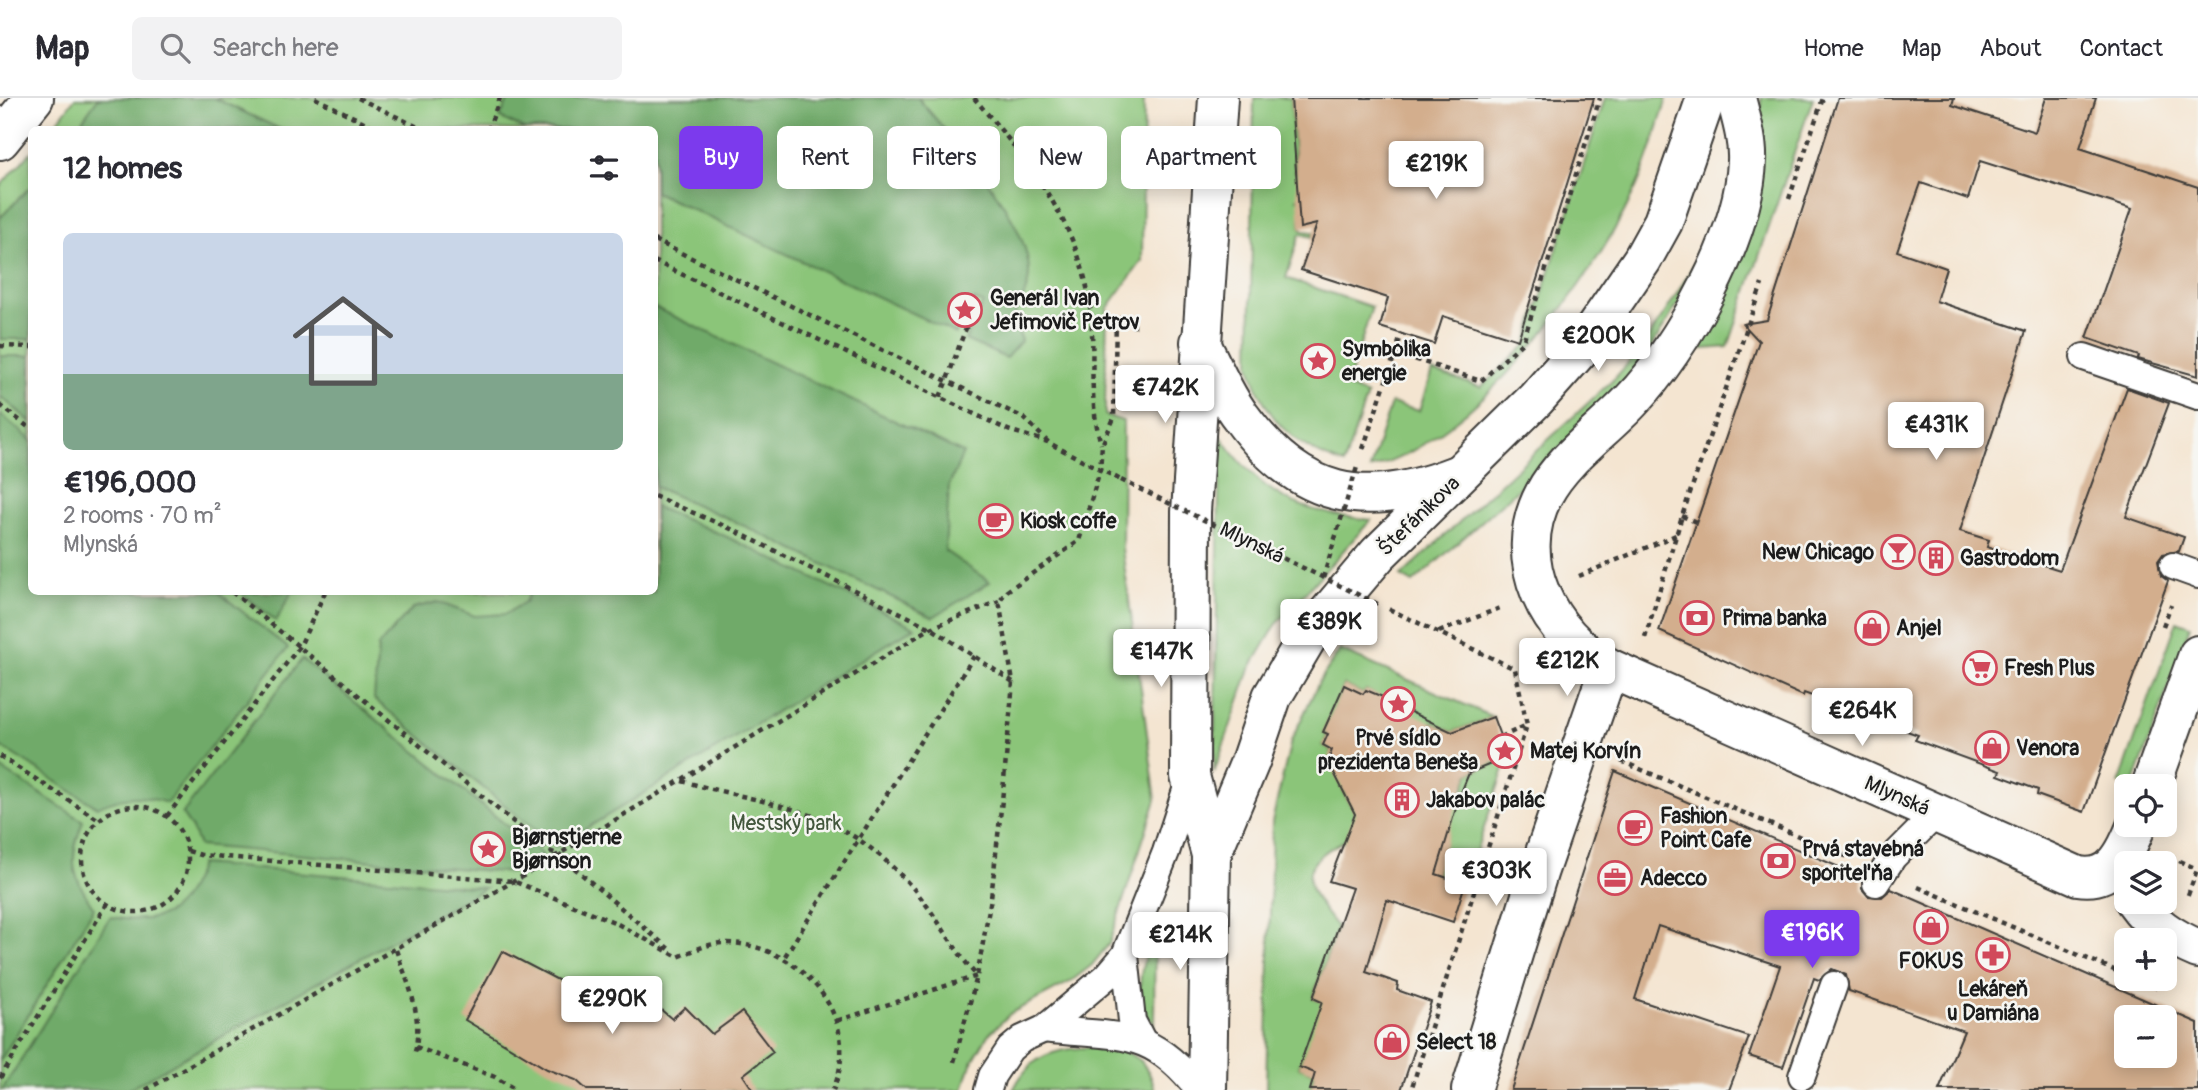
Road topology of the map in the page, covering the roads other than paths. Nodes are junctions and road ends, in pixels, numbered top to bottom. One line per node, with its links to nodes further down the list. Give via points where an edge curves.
1 (33, 98): 5 (street)
2 (1706, 98): 9 (street, via 1663,222 1642,260 1583,346)
3 (1736, 98): 13 (street, Mlynská, via 1747,157 1744,192 1701,298 1653,377 1556,476 1534,519 1530,558 1545,607 1574,643)
4 (1214, 110): 6 (street, Štefánikova)
5 (0, 140)
6 (1199, 341): 9 (street, Štefánikova, via 1239,415 1281,461 1308,481 1362,496 1431,485); 15 (street, Štefánikova, via 1191,512)
7 (2084, 357): 8 (lane)
8 (2198, 396)
9 (1464, 472): 17 (street, Štefánikova, via 1378,554 1307,638 1272,697)
10 (2173, 566): 11 (lane)
11 (2198, 575)
12 (2198, 655): 14 (street)
13 (1609, 668): 16 (street, Mlynská); 30 (street, via 1539,870)
14 (2155, 774)
15 (1190, 776): 17 (street, Štefánikova); 22 (lane)
16 (1936, 814): 18 (street, Mlynská, via 2078,876 2092,878); 19 (lane, via 1893,857)
17 (1211, 855): 29 (street, Štefánikova)
18 (2114, 866)
19 (1880, 877)
20 (2146, 914): 21 (street, via 2157,927)
21 (2198, 949)
22 (1125, 955): 24 (lane); 25 (lane, via 1132,1021)
23 (1834, 985): 26 (lane)
24 (1044, 1029): 25 (lane); 27 (lane, via 1010,1049)
25 (1142, 1040): 28 (lane, via 1163,1051)
26 (1802, 1076)
27 (988, 1090)
28 (1199, 1090)
29 (1207, 1090)
30 (1471, 1090)

